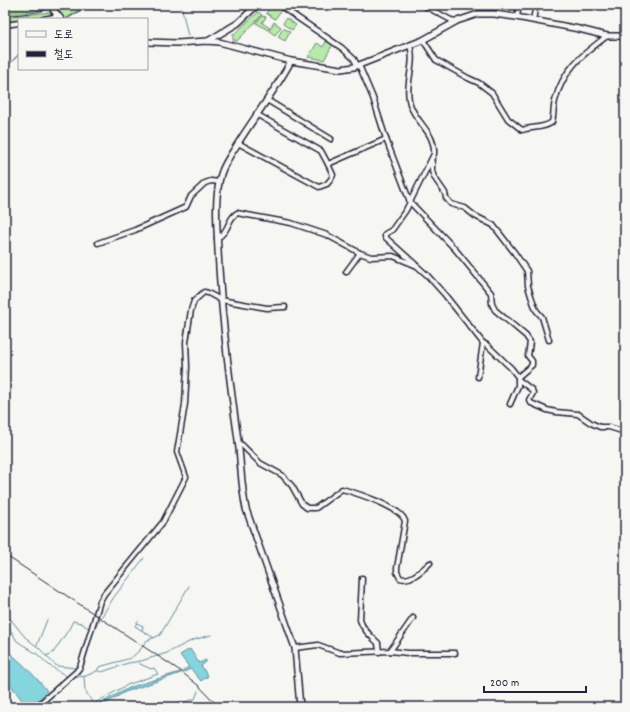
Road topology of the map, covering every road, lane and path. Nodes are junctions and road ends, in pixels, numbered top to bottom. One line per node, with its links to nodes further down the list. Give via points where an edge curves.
1 (50, 5): 8 (main road, bridge)
2 (257, 5): 17 (main road, via 238,23)
3 (279, 5): 21 (street, via 342,48)
4 (423, 5): 7 (street)
5 (519, 5): 9 (street)
6 (536, 5): 10 (street)
7 (428, 6): 11 (street)
8 (58, 16)
9 (517, 17): 10 (main road); 11 (main road, via 486,14)
10 (533, 20): 14 (main road)
11 (457, 21): 16 (main road)
12 (18, 23): 13 (street)
13 (5, 25)
14 (607, 36): 15 (main road); 16 (street, via 587,51 564,75 552,122 545,126 522,130 508,119 492,93 479,83 436,60)
15 (625, 38)
16 (423, 40): 19 (main road)
17 (207, 41): 18 (main road); 20 (main road)
18 (148, 42)
19 (410, 45): 21 (main road); 27 (street, via 413,58 410,106 432,140 435,149)
20 (291, 61): 21 (main road, via 334,68); 22 (main road)
21 (358, 65): 25 (street, via 373,98)
22 (267, 100): 23 (main road); 24 (street)
23 (256, 114): 26 (main road); 28 (street, via 318,148)
24 (331, 139)
25 (386, 139): 28 (street); 30 (street)
26 (238, 143): 28 (street, via 319,187 327,184 333,175); 29 (main road, via 224,166)
27 (432, 160): 30 (street); 38 (street, via 434,178 451,204 465,208 474,216 493,224 527,271 531,296 536,310 542,317)
28 (328, 164)
29 (219, 182): 31 (main road); 32 (street, via 205,183 191,196 186,207)
30 (410, 202): 34 (street, via 385,237); 41 (street, via 455,249 491,293 495,310 530,342 528,356 532,365)
31 (217, 238): 33 (street, via 223,235 237,213 292,223 327,235); 36 (main road)
32 (98, 243)
33 (360, 253): 34 (street, via 371,257 393,256); 35 (street)
34 (417, 266): 39 (street, via 445,295)
35 (346, 272)
36 (221, 300): 37 (street, via 268,308); 44 (main road); 52 (street, via 204,292 194,301 191,310 186,342 185,404 177,452 186,477 163,522 100,601 80,667)
37 (285, 307)
38 (549, 340)
39 (483, 343): 40 (street); 41 (street, via 511,368)
40 (478, 377)
41 (519, 379): 42 (street); 43 (street, via 532,390 529,400 538,406 556,412 578,414 600,427)
42 (510, 404)
43 (625, 432)
44 (238, 444): 45 (street, via 260,463 282,475 307,508 316,508 342,489 399,512 405,521 397,568 400,578 409,579); 48 (main road, via 246,509)
45 (430, 563)
46 (362, 578): 50 (street, via 360,620 366,632 378,643)
47 (413, 618): 49 (street)
48 (295, 648): 50 (street, via 318,645 340,653); 53 (main road)
49 (390, 651): 50 (street); 51 (street)
50 (379, 652)
51 (455, 653)
52 (36, 707)
53 (300, 707)

